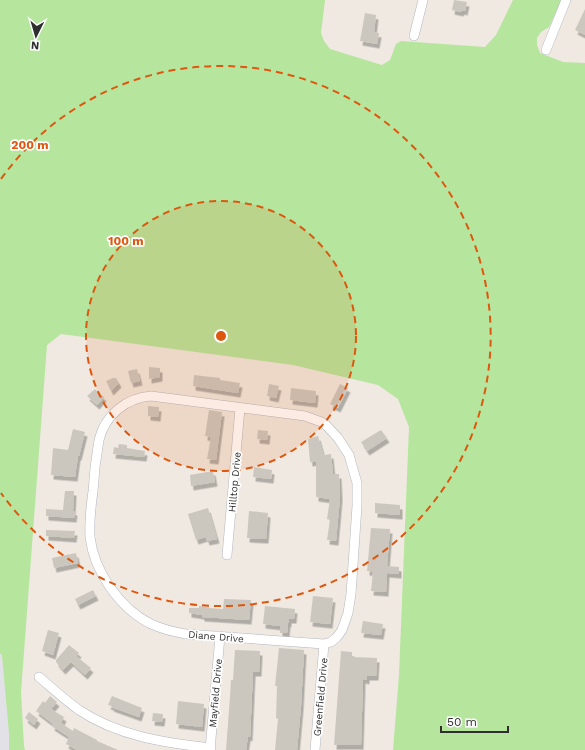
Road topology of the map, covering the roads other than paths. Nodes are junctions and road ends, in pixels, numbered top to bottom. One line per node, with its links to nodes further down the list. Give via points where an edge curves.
1 (423, 0): 3 (street)
2 (566, 0): 4 (street)
3 (414, 36)
4 (546, 50)
5 (240, 408): 6 (street, Hilltop Drive); 7 (street, Diane Drive, via 151,396 134,400 118,409 101,430 90,523 93,549 102,572 114,593 132,612 150,624 173,631); 8 (street, Diane Drive, via 305,416 324,423 345,446 352,464 358,494 350,604 342,630 331,642)
6 (227, 555)
7 (220, 636): 8 (street, Diane Drive); 10 (street, Mayfield Drive)
8 (324, 644): 11 (street, Greenfield Drive)
9 (39, 677): 10 (street, via 69,702 104,724 156,741)
10 (210, 749)
11 (315, 750)

